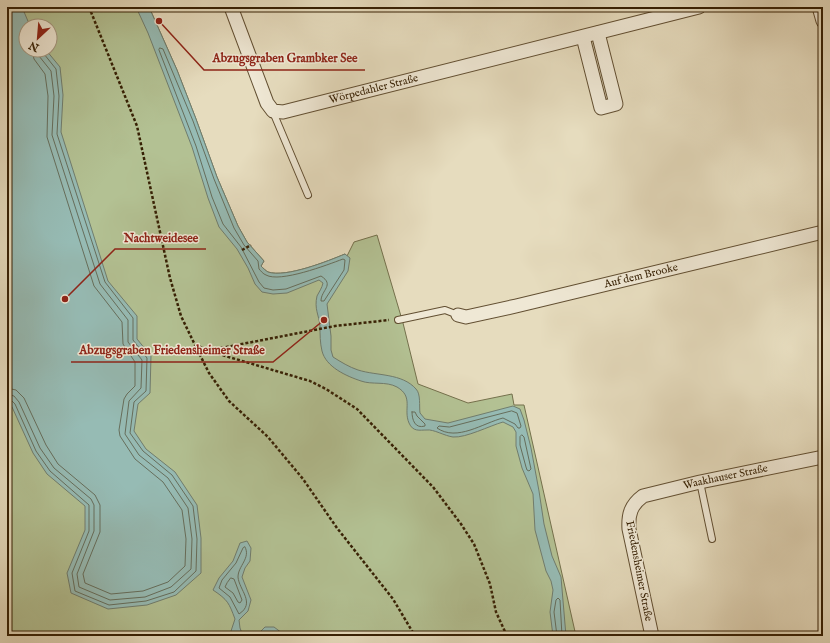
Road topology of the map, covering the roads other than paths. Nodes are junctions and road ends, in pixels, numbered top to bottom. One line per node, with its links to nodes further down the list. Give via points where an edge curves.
1 (230, 7): 7 (street, via 267,103)
2 (699, 7): 5 (street, Wörpedahler Straße)
3 (819, 7): 4 (street)
4 (823, 21)
5 (598, 33): 6 (street, Wörpedahler Straße); 6 (street, via 616,104 601,108)
6 (583, 37): 7 (street, Wörpedahler Straße, via 283,112)
7 (273, 111): 8 (lane)
8 (308, 195)
9 (823, 232): 10 (street, Auf dem Brooke, via 516,306 466,317)
10 (458, 314): 11 (lane, via 445,310)
11 (398, 320)
12 (823, 457): 13 (street, Waakhauser Straße)
13 (700, 482): 14 (street, Waakhauser Straße, via 643,496); 15 (lane)
14 (633, 506): 16 (street, Friedensheimer Straße, via 628,519 629,529)
15 (712, 539)
16 (652, 636)

